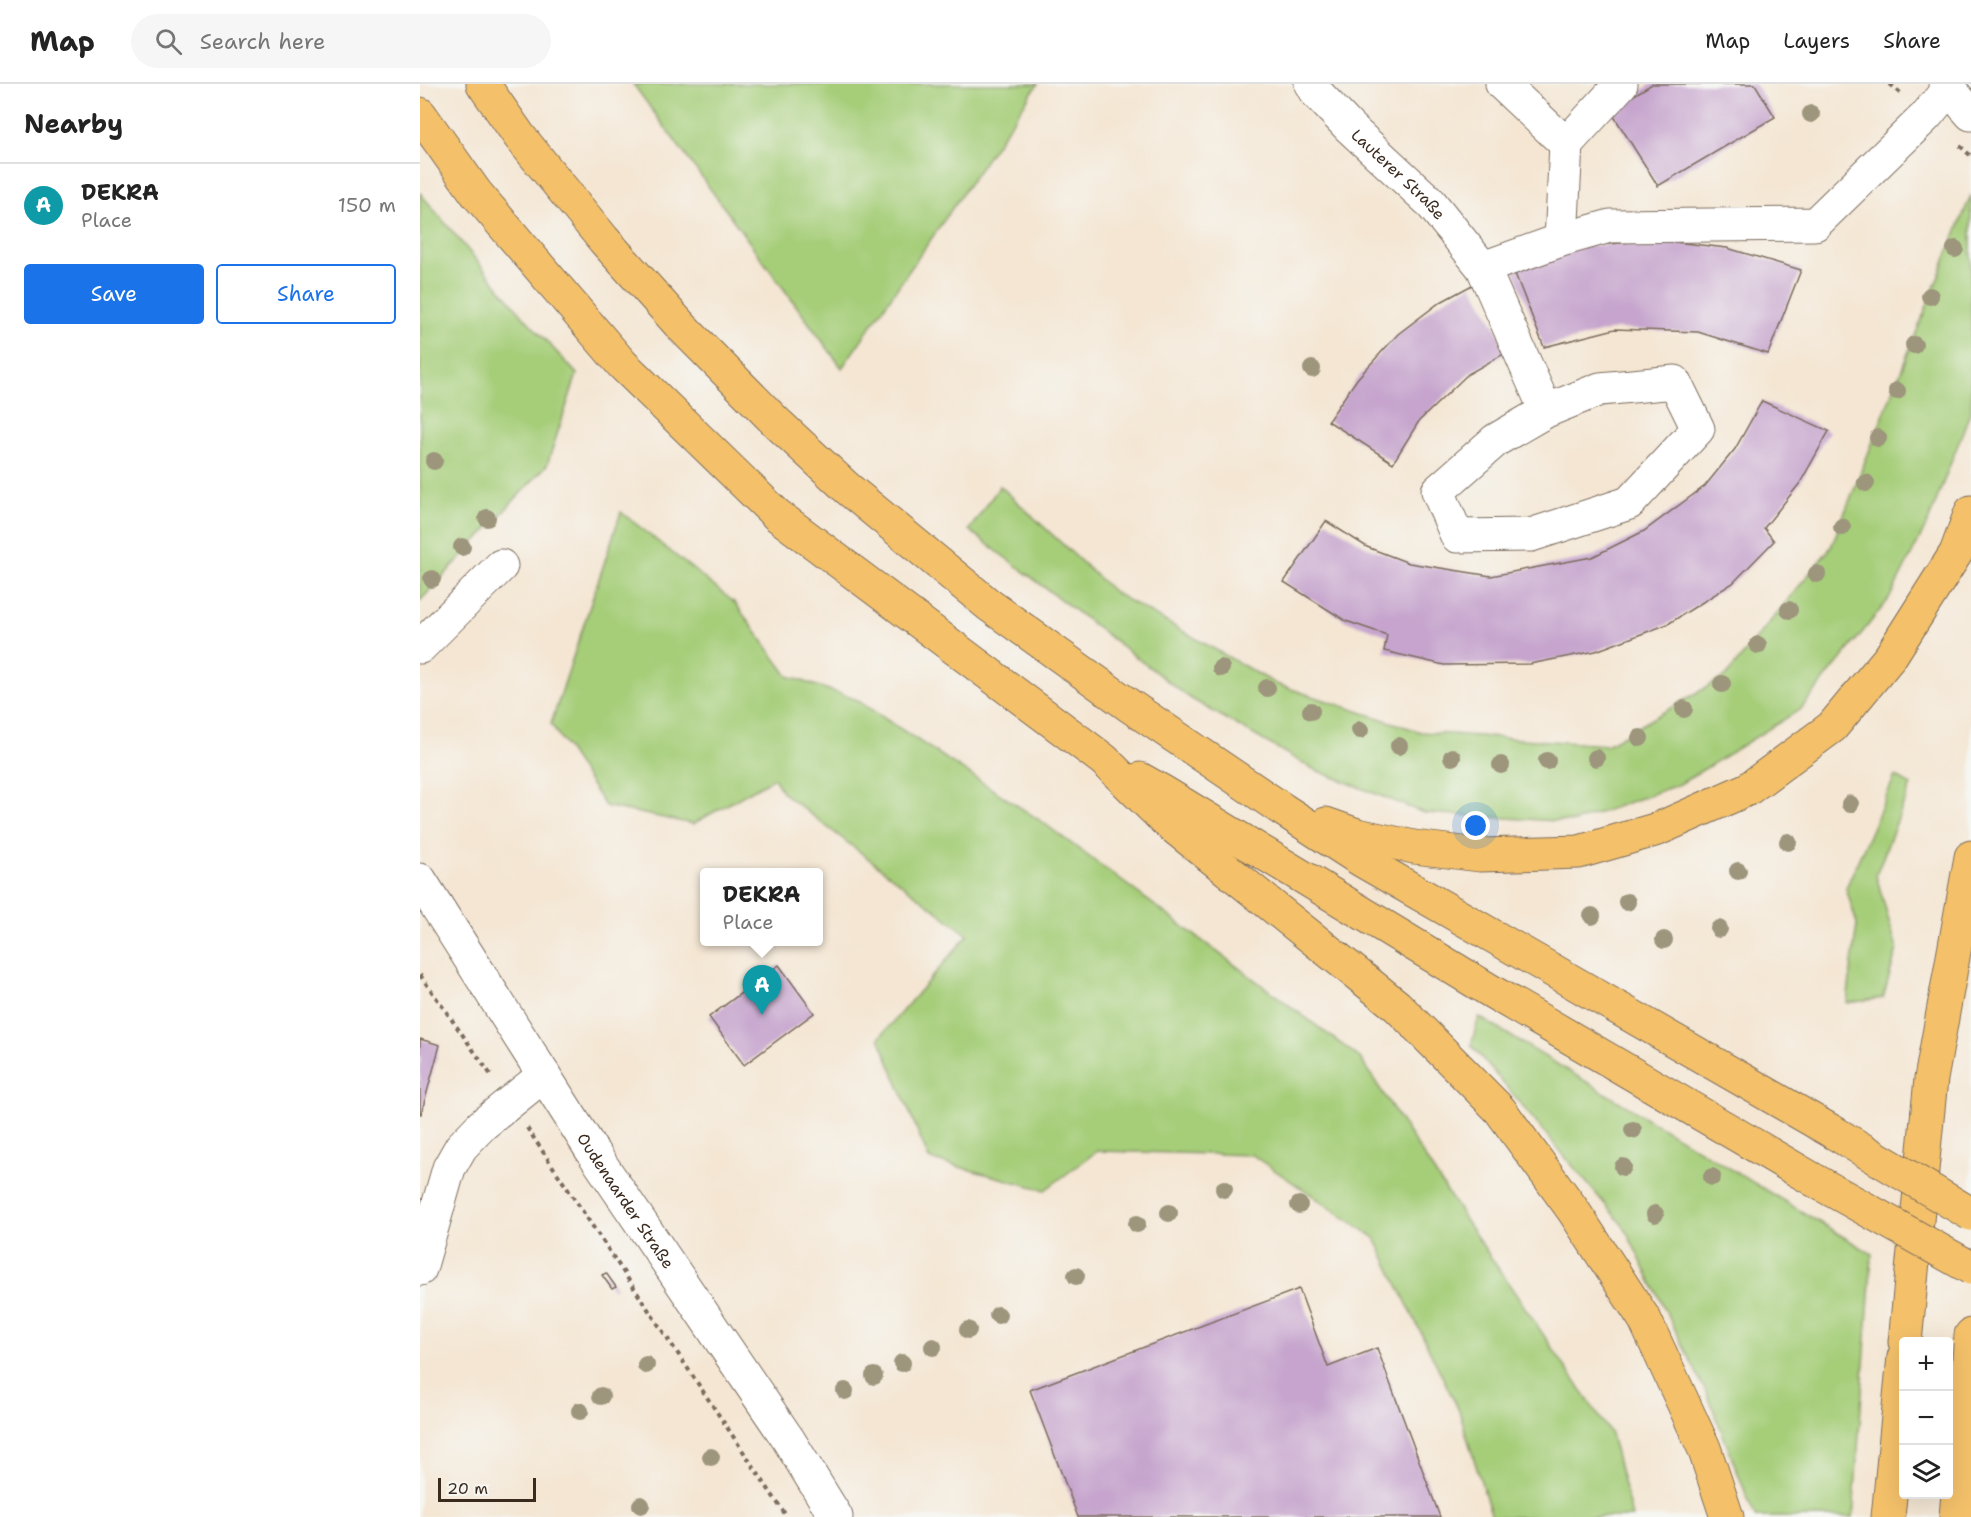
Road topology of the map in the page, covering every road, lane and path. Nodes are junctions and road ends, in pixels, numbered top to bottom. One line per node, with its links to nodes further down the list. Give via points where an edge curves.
1 (483, 84): 16 (highway, via 520,137 590,223 681,326 847,488 988,605)
2 (1311, 84): 10 (street, Lauterer Straße, via 1349,127 1430,202)
3 (1502, 84): 8 (street)
4 (1621, 84): 8 (street)
5 (1947, 86): 7 (street); 9 (street, via 1926,116 1815,225 1610,226)
6 (420, 114): 15 (highway, via 476,193 622,364 777,515)
7 (1971, 114)
8 (1566, 144): 9 (street)
9 (1561, 240): 10 (street)
10 (1484, 268): 11 (street, Lauterer Straße)
11 (1546, 411): 11 (street, via 1600,390 1675,382 1698,429 1629,503 1531,534 1457,536 1438,492 1496,440)
12 (1971, 512): 16 (highway, via 1956,553 1890,657 1832,727 1748,789 1658,829 1579,852 1480,855 1357,835)
13 (501, 566): 14 (street)
14 (422, 642)
15 (1104, 760): 23 (highway, bridge, via 1164,792 1494,993); 30 (highway, via 1165,820 1397,1005 1500,1110 1573,1210 1645,1320 1704,1448)
16 (1282, 808): 22 (highway, bridge, via 1361,860)
17 (1971, 857): 26 (highway, via 1931,1079)
18 (420, 880): 20 (street, Oudenaarder Straße)
19 (420, 975): 21 (path)
20 (544, 1075): 21 (street); 29 (street, Oudenaarder Straße)
21 (510, 1103): 24 (street, via 461,1147 449,1168); 28 (path)
22 (1971, 1214)
23 (1971, 1268)
24 (420, 1269)
25 (1971, 1335): 32 (highway)
26 (1905, 1337)
27 (1901, 1391): 31 (highway)
28 (787, 1517)
29 (836, 1517)
30 (1727, 1517)
31 (1888, 1517)
32 (1956, 1517)

